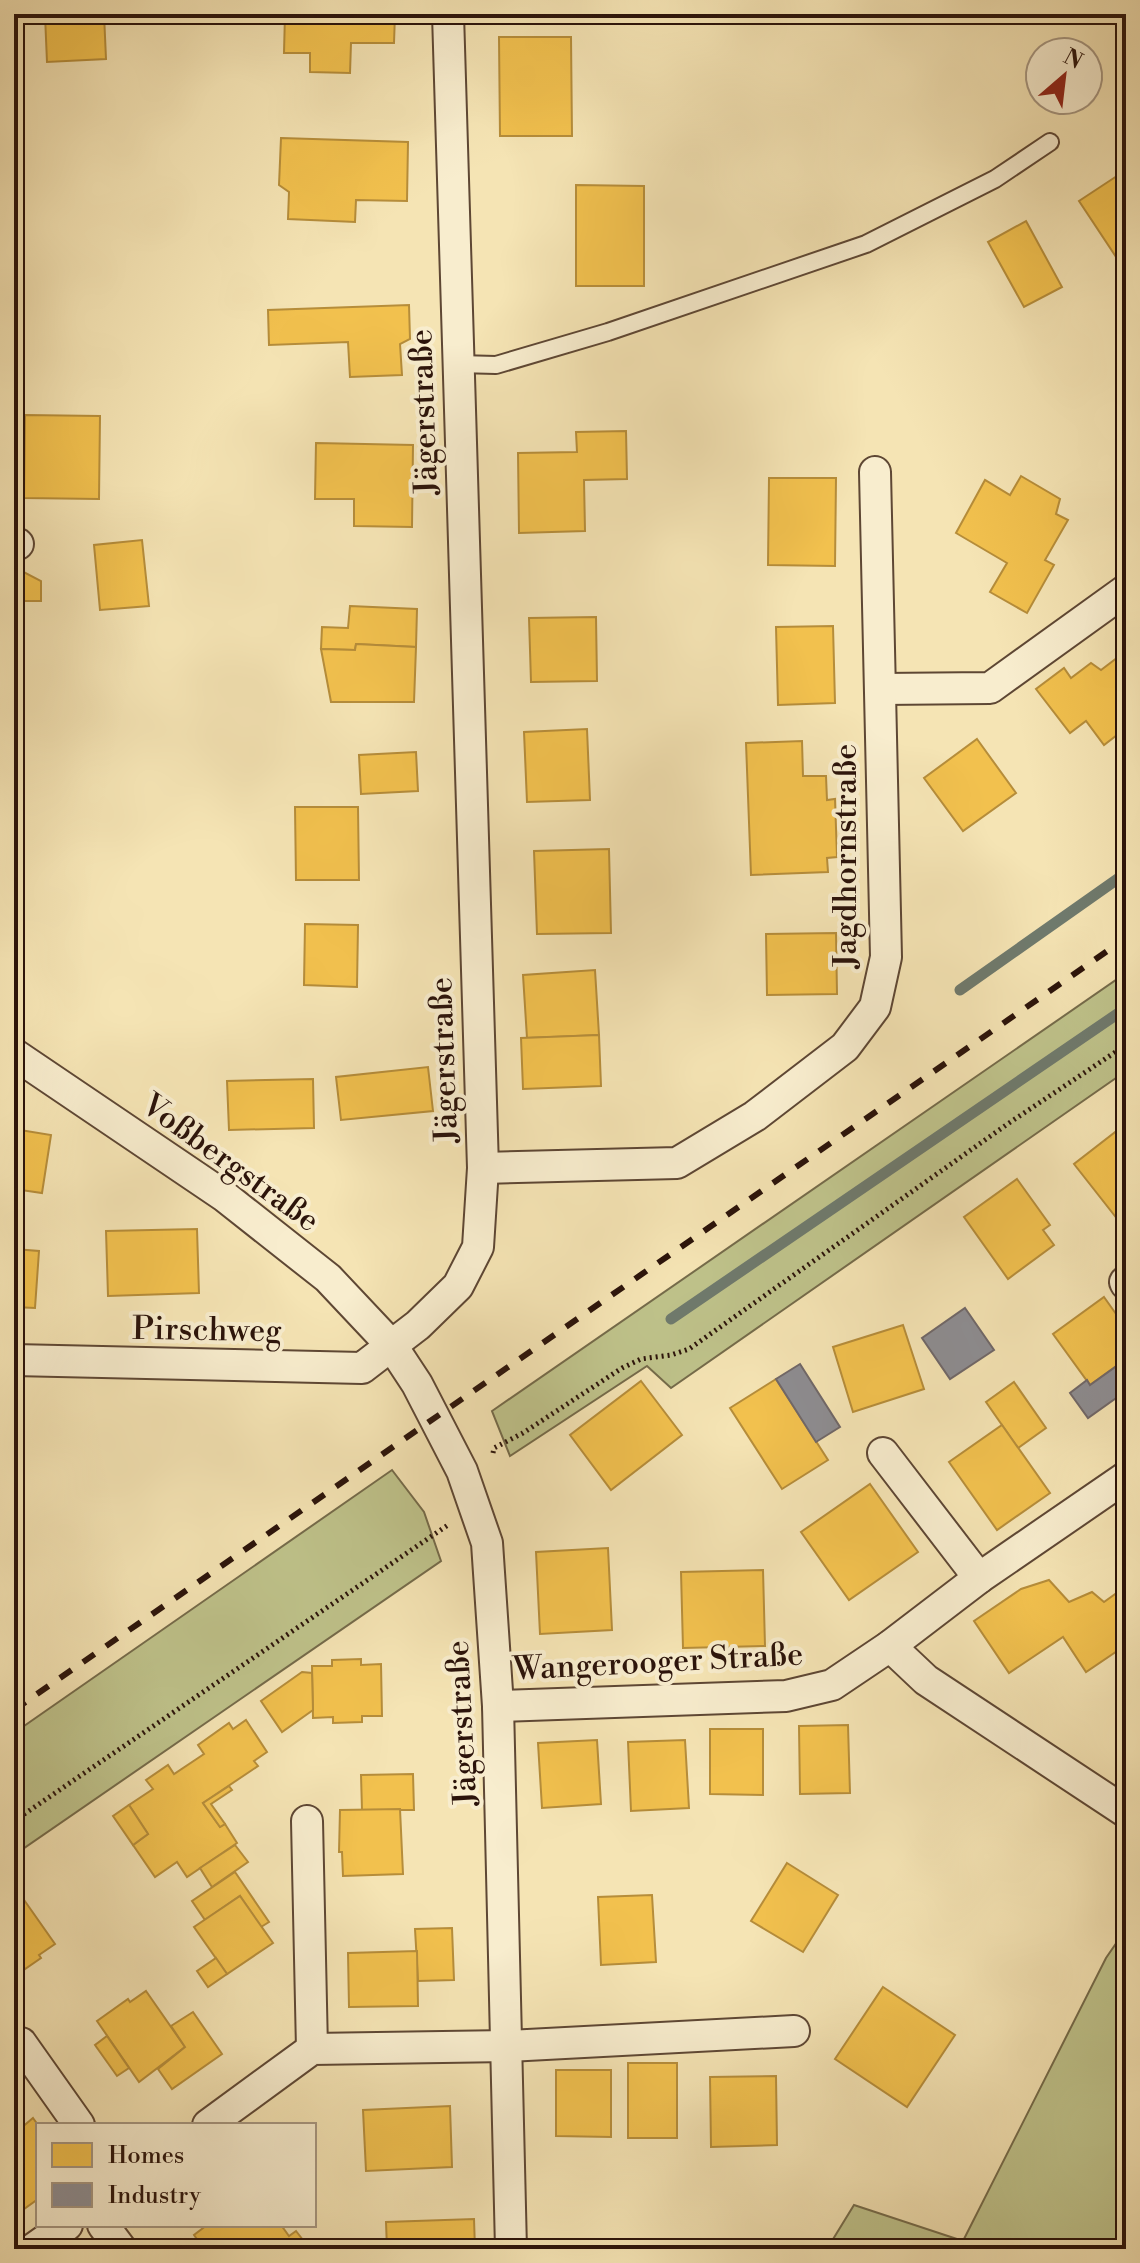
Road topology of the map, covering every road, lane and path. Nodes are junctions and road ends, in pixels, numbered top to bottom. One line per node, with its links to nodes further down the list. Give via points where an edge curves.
1 (448, 14): 3 (street, Jägerstraße)
2 (1050, 142): 3 (lane, via 995,179 866,244 496,365)
3 (458, 364): 9 (street, Jägerstraße)
4 (875, 472): 6 (street, Jagdhornstraße)
5 (1126, 590): 6 (street, via 990,688)
6 (881, 689): 9 (street, Jagdhornstraße, via 886,957 875,1007 845,1047 755,1116 677,1163)
7 (1126, 1045): 13 (path, via 689,1349 622,1368 494,1448)
8 (14, 1054): 10 (street, Voßbergstraße, via 224,1196 328,1278)
9 (483, 1168): 10 (street, Jägerstraße, via 478,1247 458,1286)
10 (392, 1346): 11 (street, Pirschweg, via 362,1368); 15 (street, Jägerstraße, via 436,1417)
11 (14, 1360)
12 (883, 1453): 16 (street)
13 (491, 1457)
14 (1126, 1477): 16 (street, Wangerooger Straße)
15 (479, 1517): 18 (street, Jägerstraße, via 487,1543); 20 (path, via 446,1525)
16 (979, 1578): 17 (street, Wangerooger Straße)
17 (890, 1646): 18 (street, Wangerooger Straße, via 832,1685 786,1696); 19 (street, via 926,1680)
18 (498, 1706): 24 (street, Jägerstraße)
19 (1126, 1812)
20 (14, 1821)
21 (307, 1821): 25 (street)
22 (794, 2031): 24 (street)
23 (21, 2043): 26 (street)
24 (508, 2046): 25 (street); 32 (street, Jägerstraße)
25 (312, 2049): 27 (street)
26 (78, 2123)
27 (211, 2123)
28 (64, 2227): 30 (street)
29 (104, 2227): 31 (street)
30 (33, 2249)
31 (121, 2249)
32 (511, 2249)

